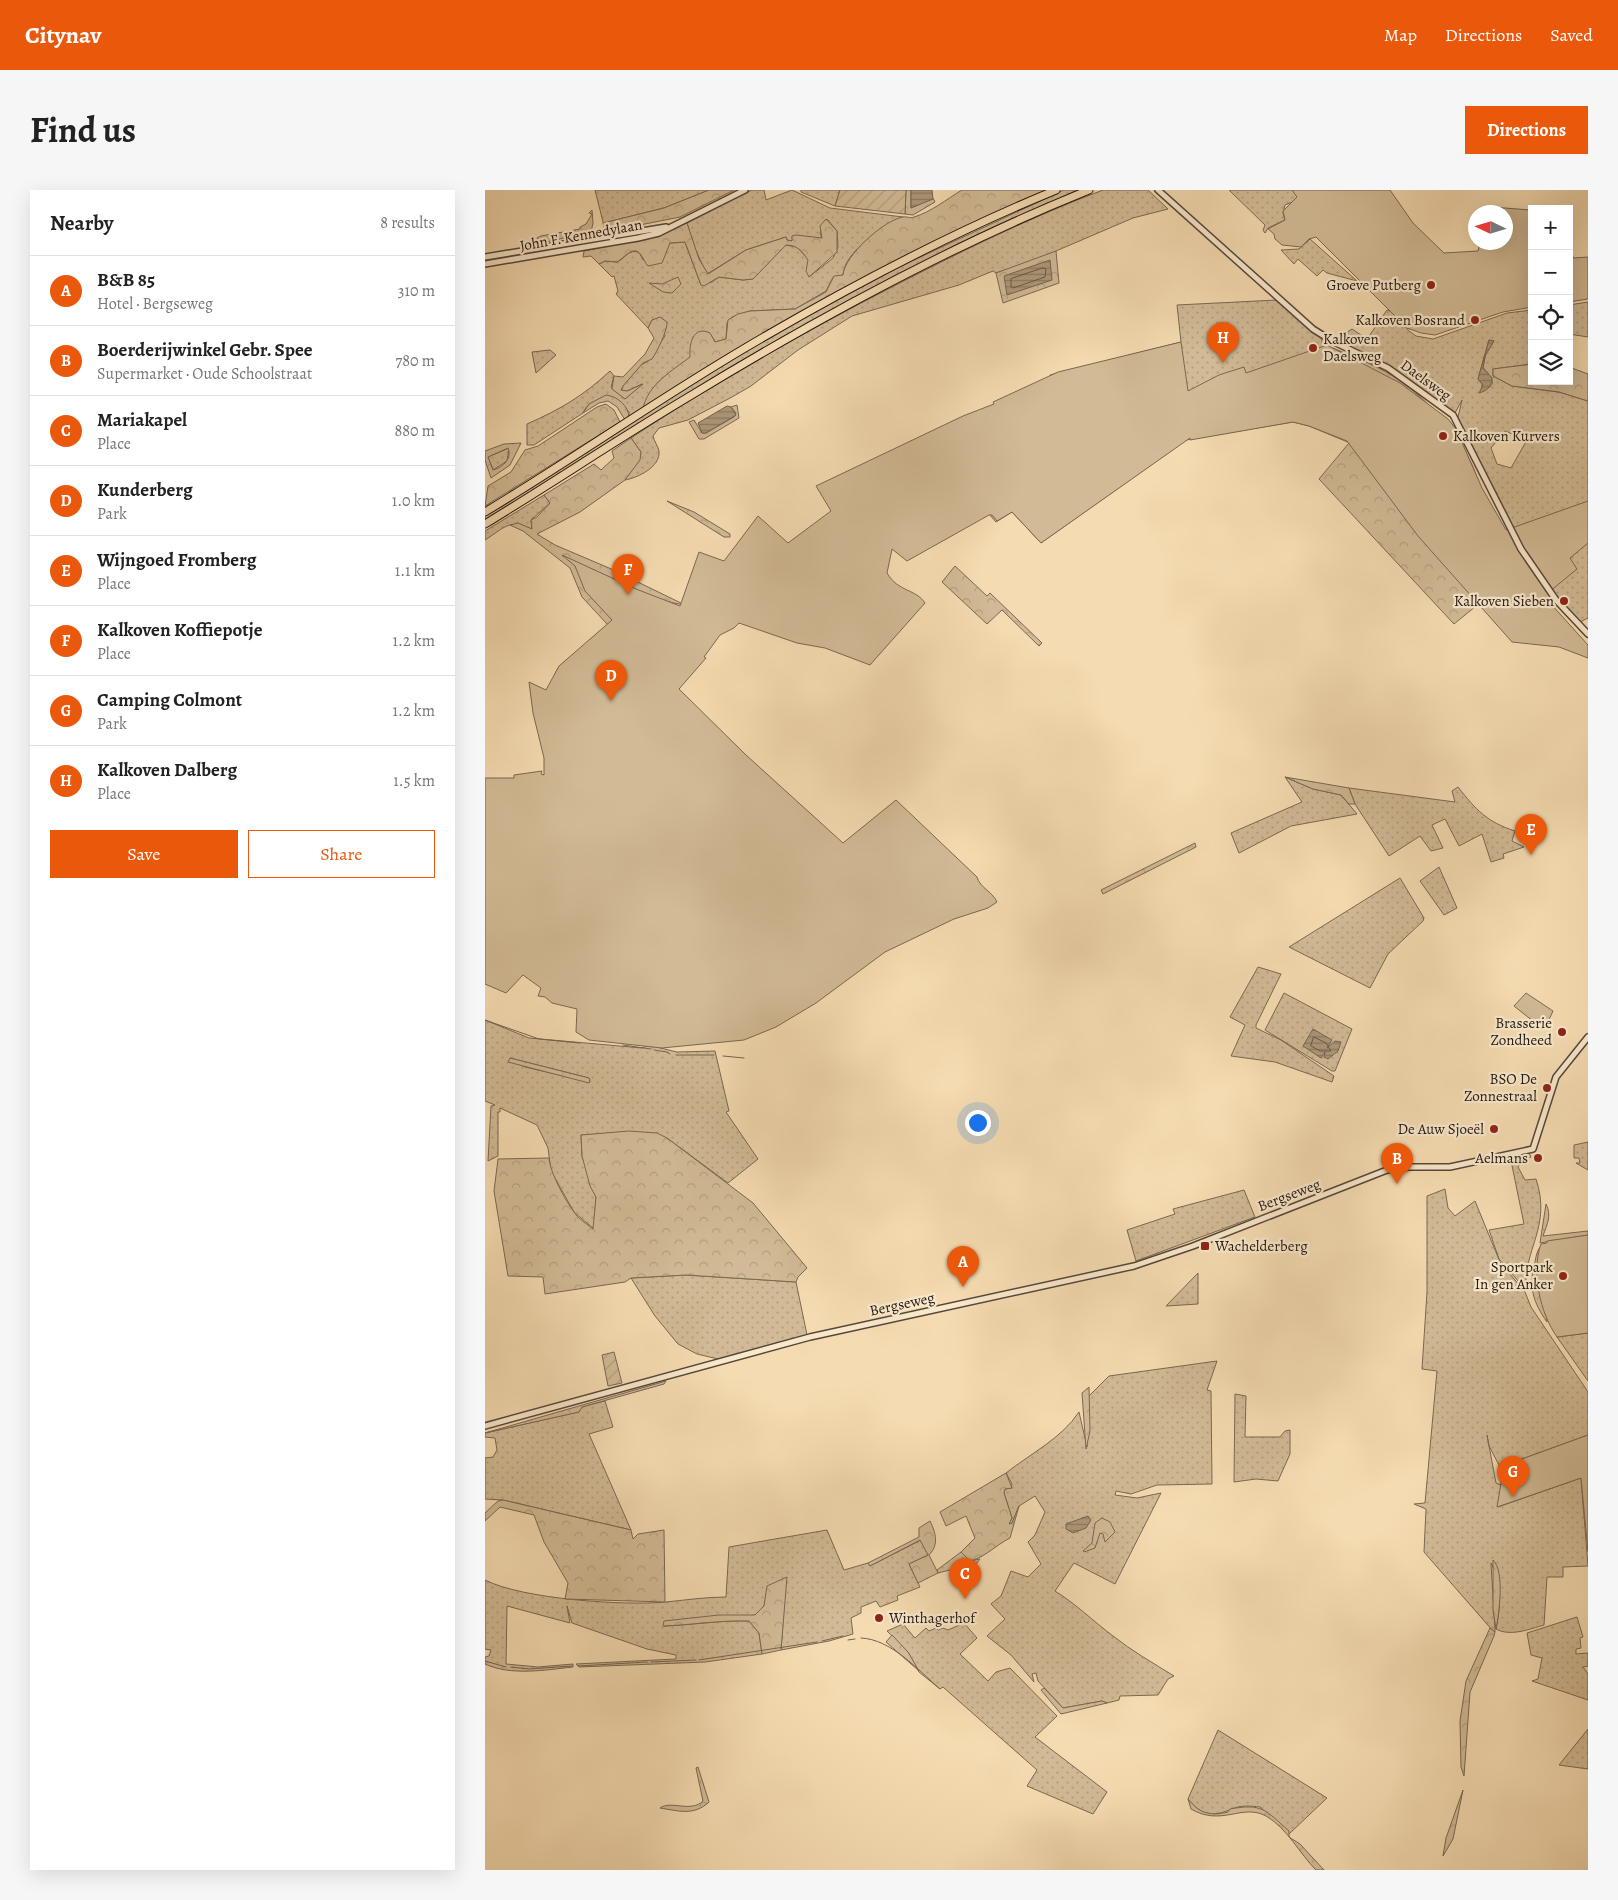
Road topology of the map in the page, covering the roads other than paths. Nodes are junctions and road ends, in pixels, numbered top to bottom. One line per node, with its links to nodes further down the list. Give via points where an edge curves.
1 (745, 190): 5 (street, John F. Kennedylaan)
2 (1056, 190): 10 (highway, via 888,269 791,322)
3 (1089, 190): 11 (highway, via 975,240 813,324 689,396)
4 (1157, 190): 12 (street, Daelsweg, via 1315,331 1388,368 1453,415 1526,557 1560,605)
5 (667, 227): 6 (street, John F. Kennedylaan); 8 (street, John F. Kennedylaan, via 638,238)
6 (497, 255): 7 (street, John F. Kennedylaan); 8 (street)
7 (485, 257)
8 (499, 262): 9 (street, John F. Kennedylaan)
9 (485, 264)
10 (485, 512)
11 (485, 524)
12 (1588, 634)
13 (1588, 1037): 14 (street, Bergseweg, via 1556,1077 1533,1149 1450,1167 1409,1167 1377,1174 1189,1248 1134,1266 810,1338)
14 (485, 1426)

